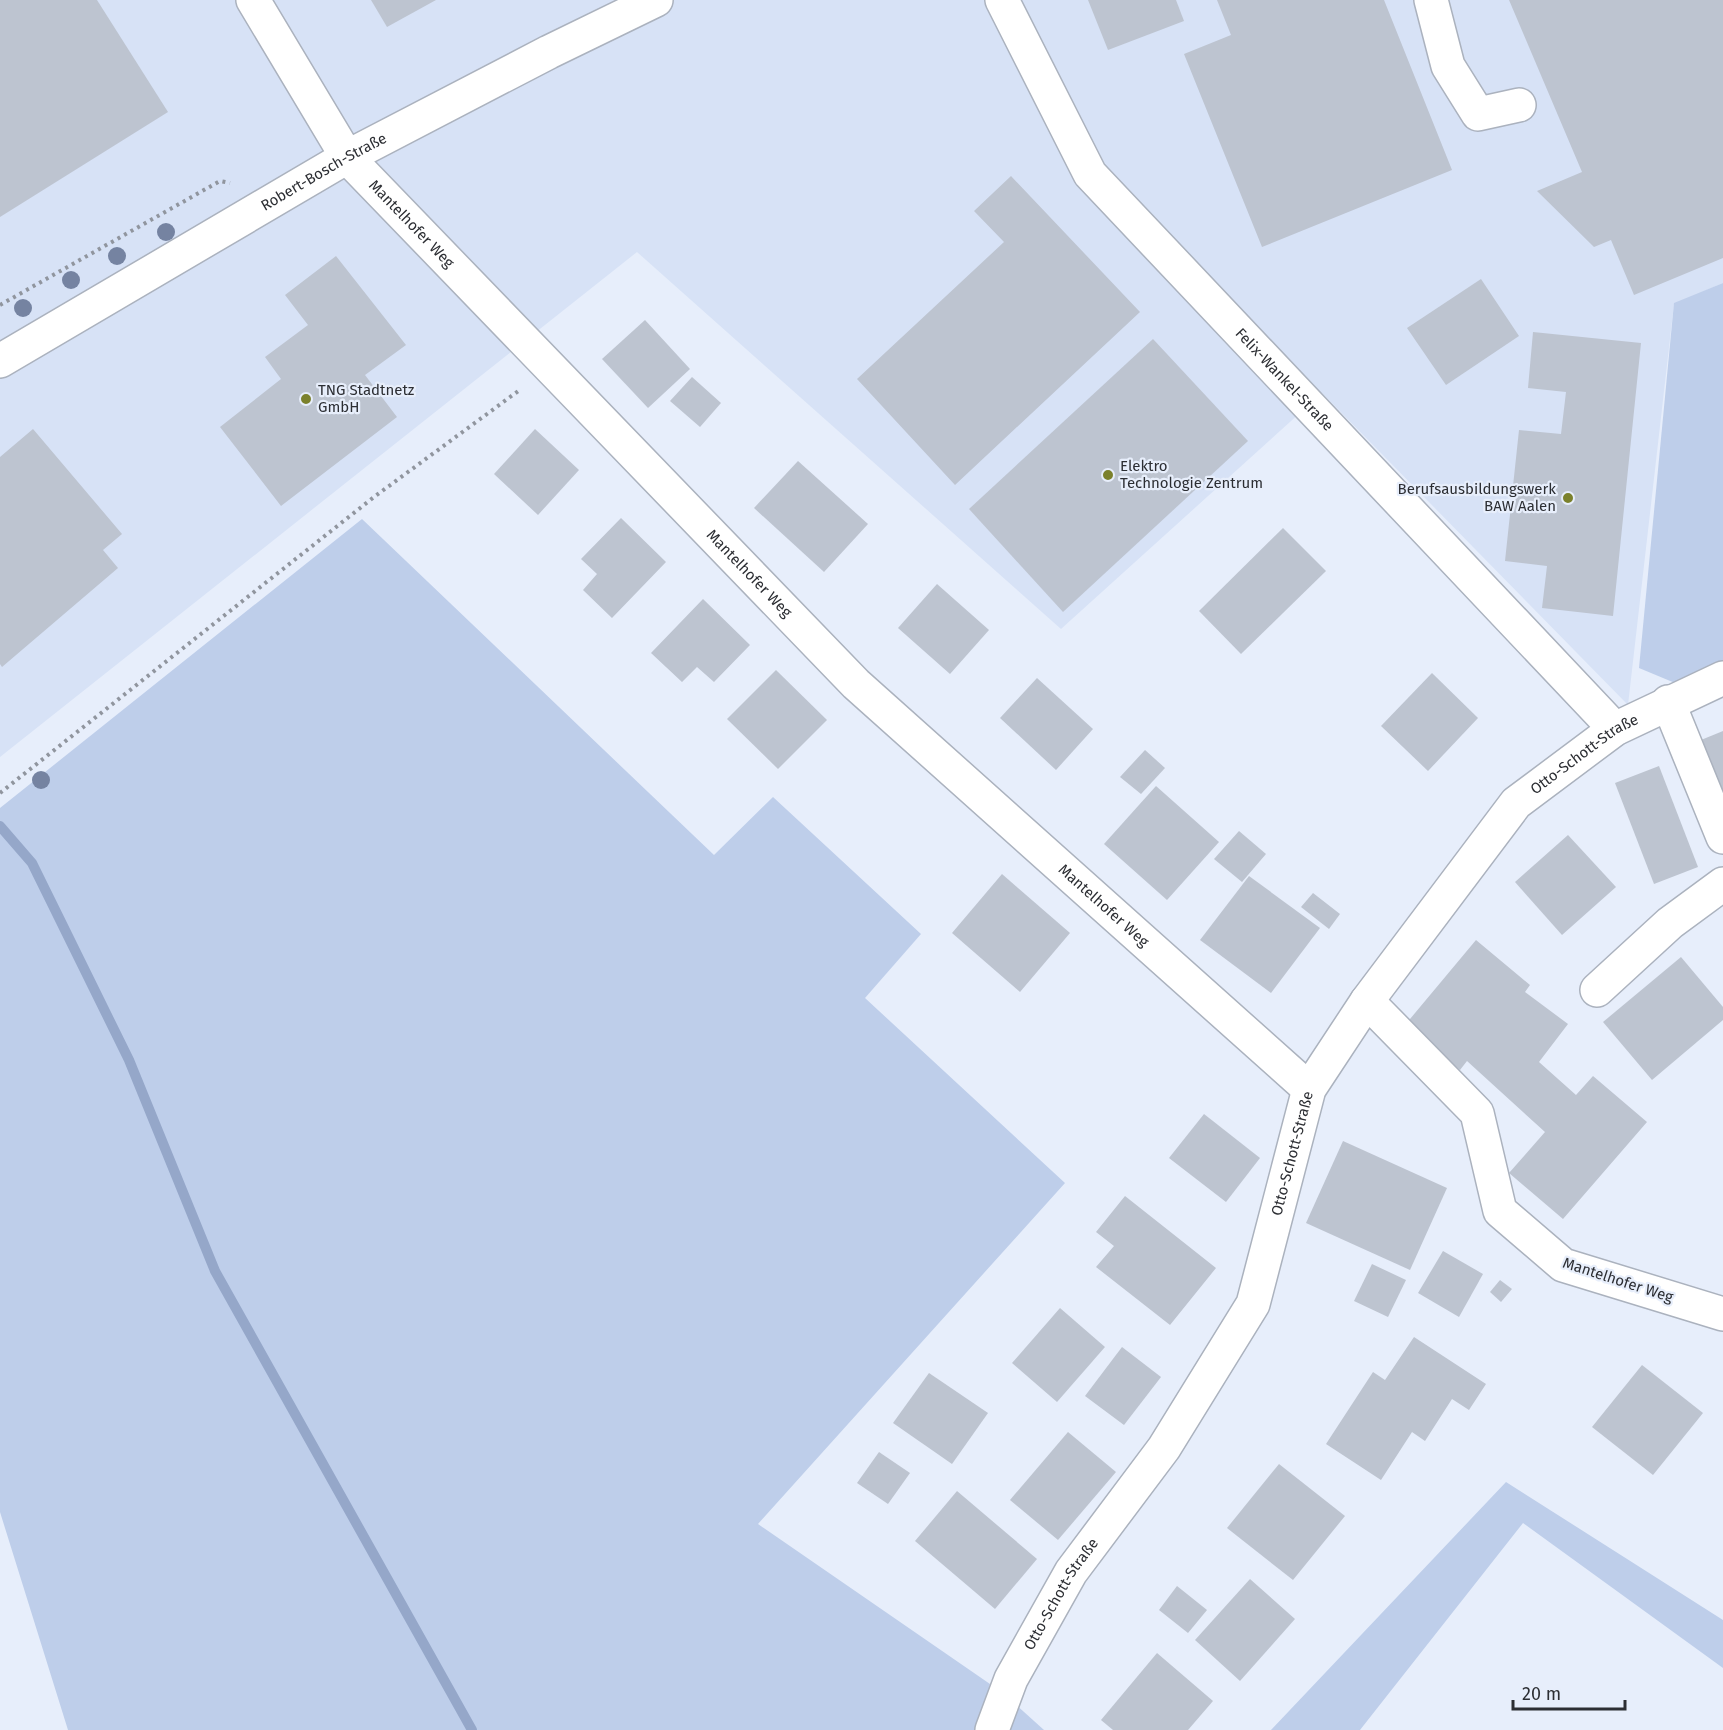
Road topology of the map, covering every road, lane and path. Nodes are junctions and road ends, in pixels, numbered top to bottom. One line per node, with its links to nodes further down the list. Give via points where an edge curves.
1 (253, 0): 6 (street, Mantelhofer Weg)
2 (656, 0): 6 (street, Robert-Bosch-Straße)
3 (1002, 0): 13 (street, Felix-Wankel-Straße, via 1090,174)
4 (1431, 0): 5 (street, via 1448,66 1478,114)
5 (1519, 105)
6 (347, 157): 7 (street, Robert-Bosch-Straße); 10 (street, Mantelhofer Weg)
7 (283, 194): 8 (path, via 220,181); 9 (street, Robert-Bosch-Straße)
8 (0, 305)
9 (0, 361)
10 (550, 368): 14 (path, via 374,497); 19 (street, Mantelhofer Weg, via 856,684)
11 (1723, 678): 12 (street, Otto-Schott-Straße)
12 (1668, 702): 13 (street, Otto-Schott-Straße); 15 (street)
13 (1615, 729): 18 (street, Otto-Schott-Straße, via 1516,803)
14 (0, 793)
15 (1723, 837)
16 (1723, 884): 17 (street, via 1670,923)
17 (1597, 990)
18 (1367, 1001): 19 (street, Otto-Schott-Straße); 20 (street, Mantelhofer Weg, via 1477,1113 1500,1211 1563,1265)
19 (1310, 1089): 21 (street, Otto-Schott-Straße, via 1253,1304 1164,1448 1071,1572 1011,1679)
20 (1723, 1314)
21 (992, 1730)

